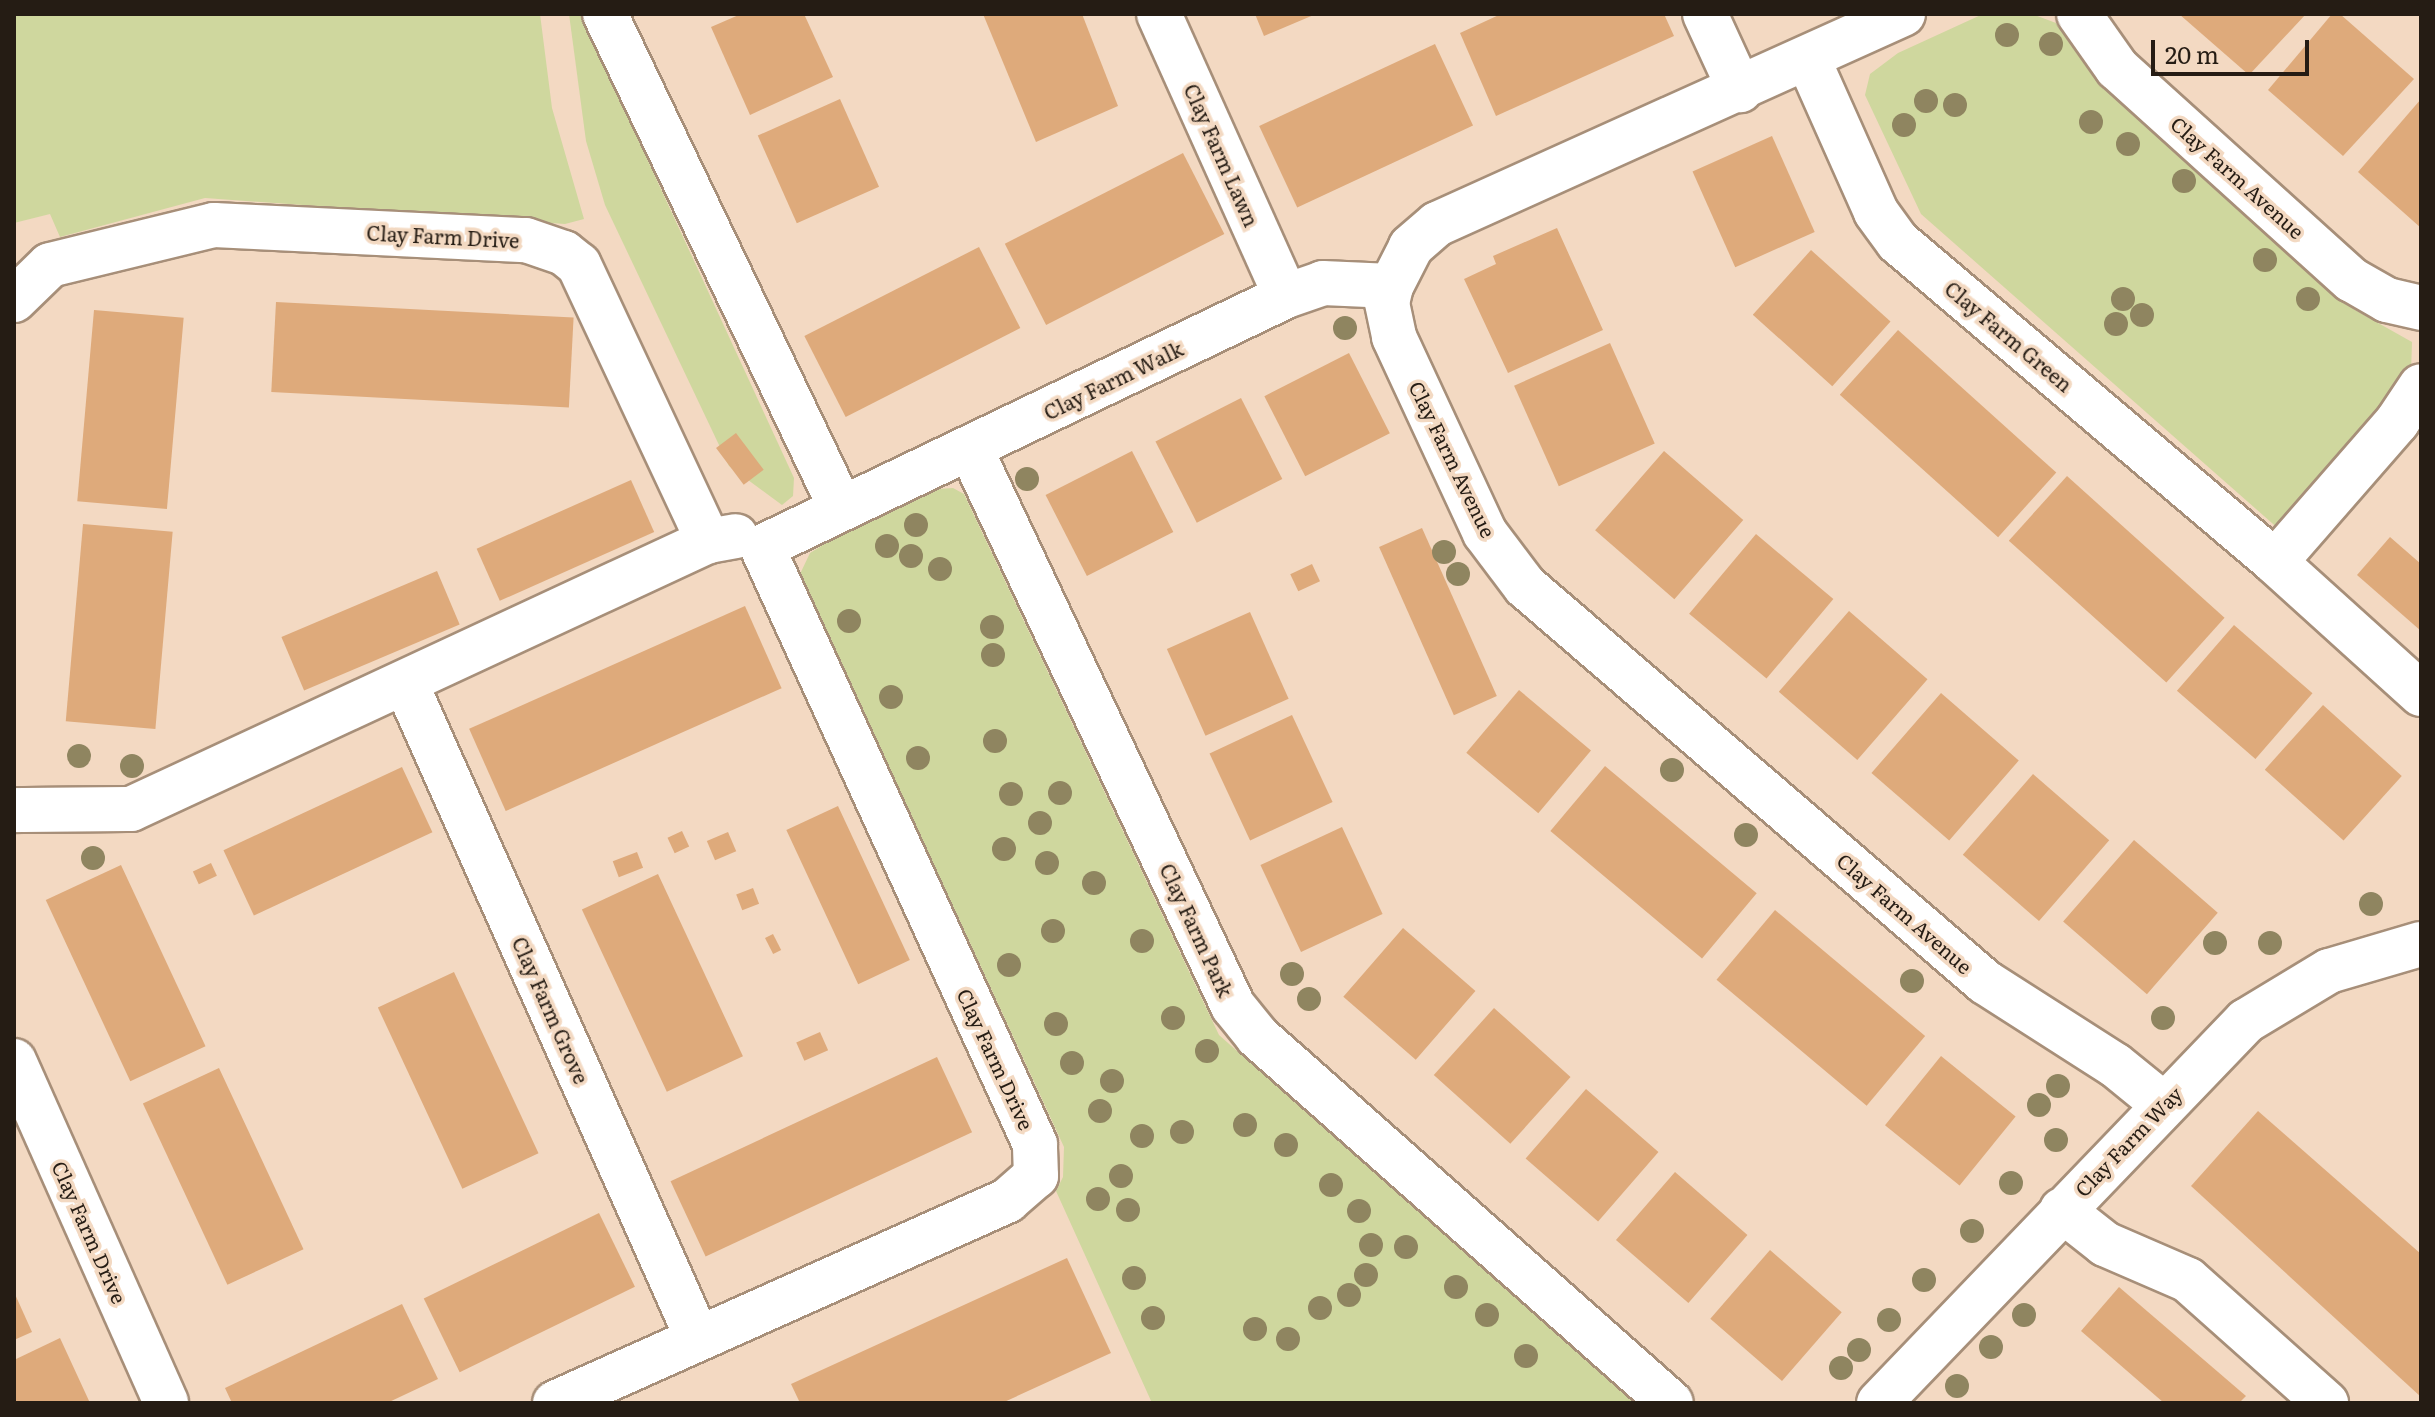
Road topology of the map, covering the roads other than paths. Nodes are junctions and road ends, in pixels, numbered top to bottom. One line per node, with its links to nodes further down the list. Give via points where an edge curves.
1 (605, 14): 14 (street)
2 (1159, 14): 9 (street, Clay Farm Lawn)
3 (1705, 14): 7 (street)
4 (1903, 14): 6 (street, Clay Farm Avenue)
5 (2079, 14): 11 (street, Clay Farm Avenue, via 2117,68 2352,280 2387,300)
6 (1808, 59): 7 (street, Clay Farm Avenue); 17 (street, Clay Farm Green, via 1876,212 1898,242)
7 (1740, 90): 8 (street, Clay Farm Avenue, via 1437,224 1411,247)
8 (1391, 286): 9 (street, Clay Farm Walk, via 1323,283); 23 (street, Clay Farm Avenue, via 1387,303 1394,337 1485,533 1525,586 1985,982 2115,1065)
9 (1286, 296): 13 (street, Clay Farm Walk)
10 (14, 300): 15 (street, Clay Farm Drive, via 50,265 214,225 526,240 564,253 579,265)
11 (2421, 308)
12 (2421, 386): 17 (street, via 2397,422)
13 (970, 448): 14 (street, Clay Farm Walk); 28 (street, Clay Farm Park, via 1233,1006 1257,1036)
14 (841, 508): 16 (street, Clay Farm Walk)
15 (708, 541): 16 (street, via 735,536); 18 (street)
16 (762, 547): 25 (street, Clay Farm Drive, via 1035,1144 1036,1176 1008,1200)
17 (2275, 562): 19 (street, Clay Farm Green)
18 (406, 684): 20 (street, via 131,809); 25 (street, Clay Farm Grove)
19 (2421, 694)
20 (14, 810)
21 (2421, 944): 23 (street, Clay Farm Way, via 2329,971 2246,1021)
22 (14, 1061): 26 (street, Clay Farm Drive)
23 (2163, 1104): 24 (street, Clay Farm Way)
24 (2062, 1210): 29 (street, Clay Farm Way); 30 (street, via 2105,1244 2188,1280)
25 (697, 1337): 27 (street, Clay Farm Drive)
26 (166, 1403)
27 (555, 1403)
28 (1671, 1403)
29 (1879, 1403)
30 (2326, 1403)

